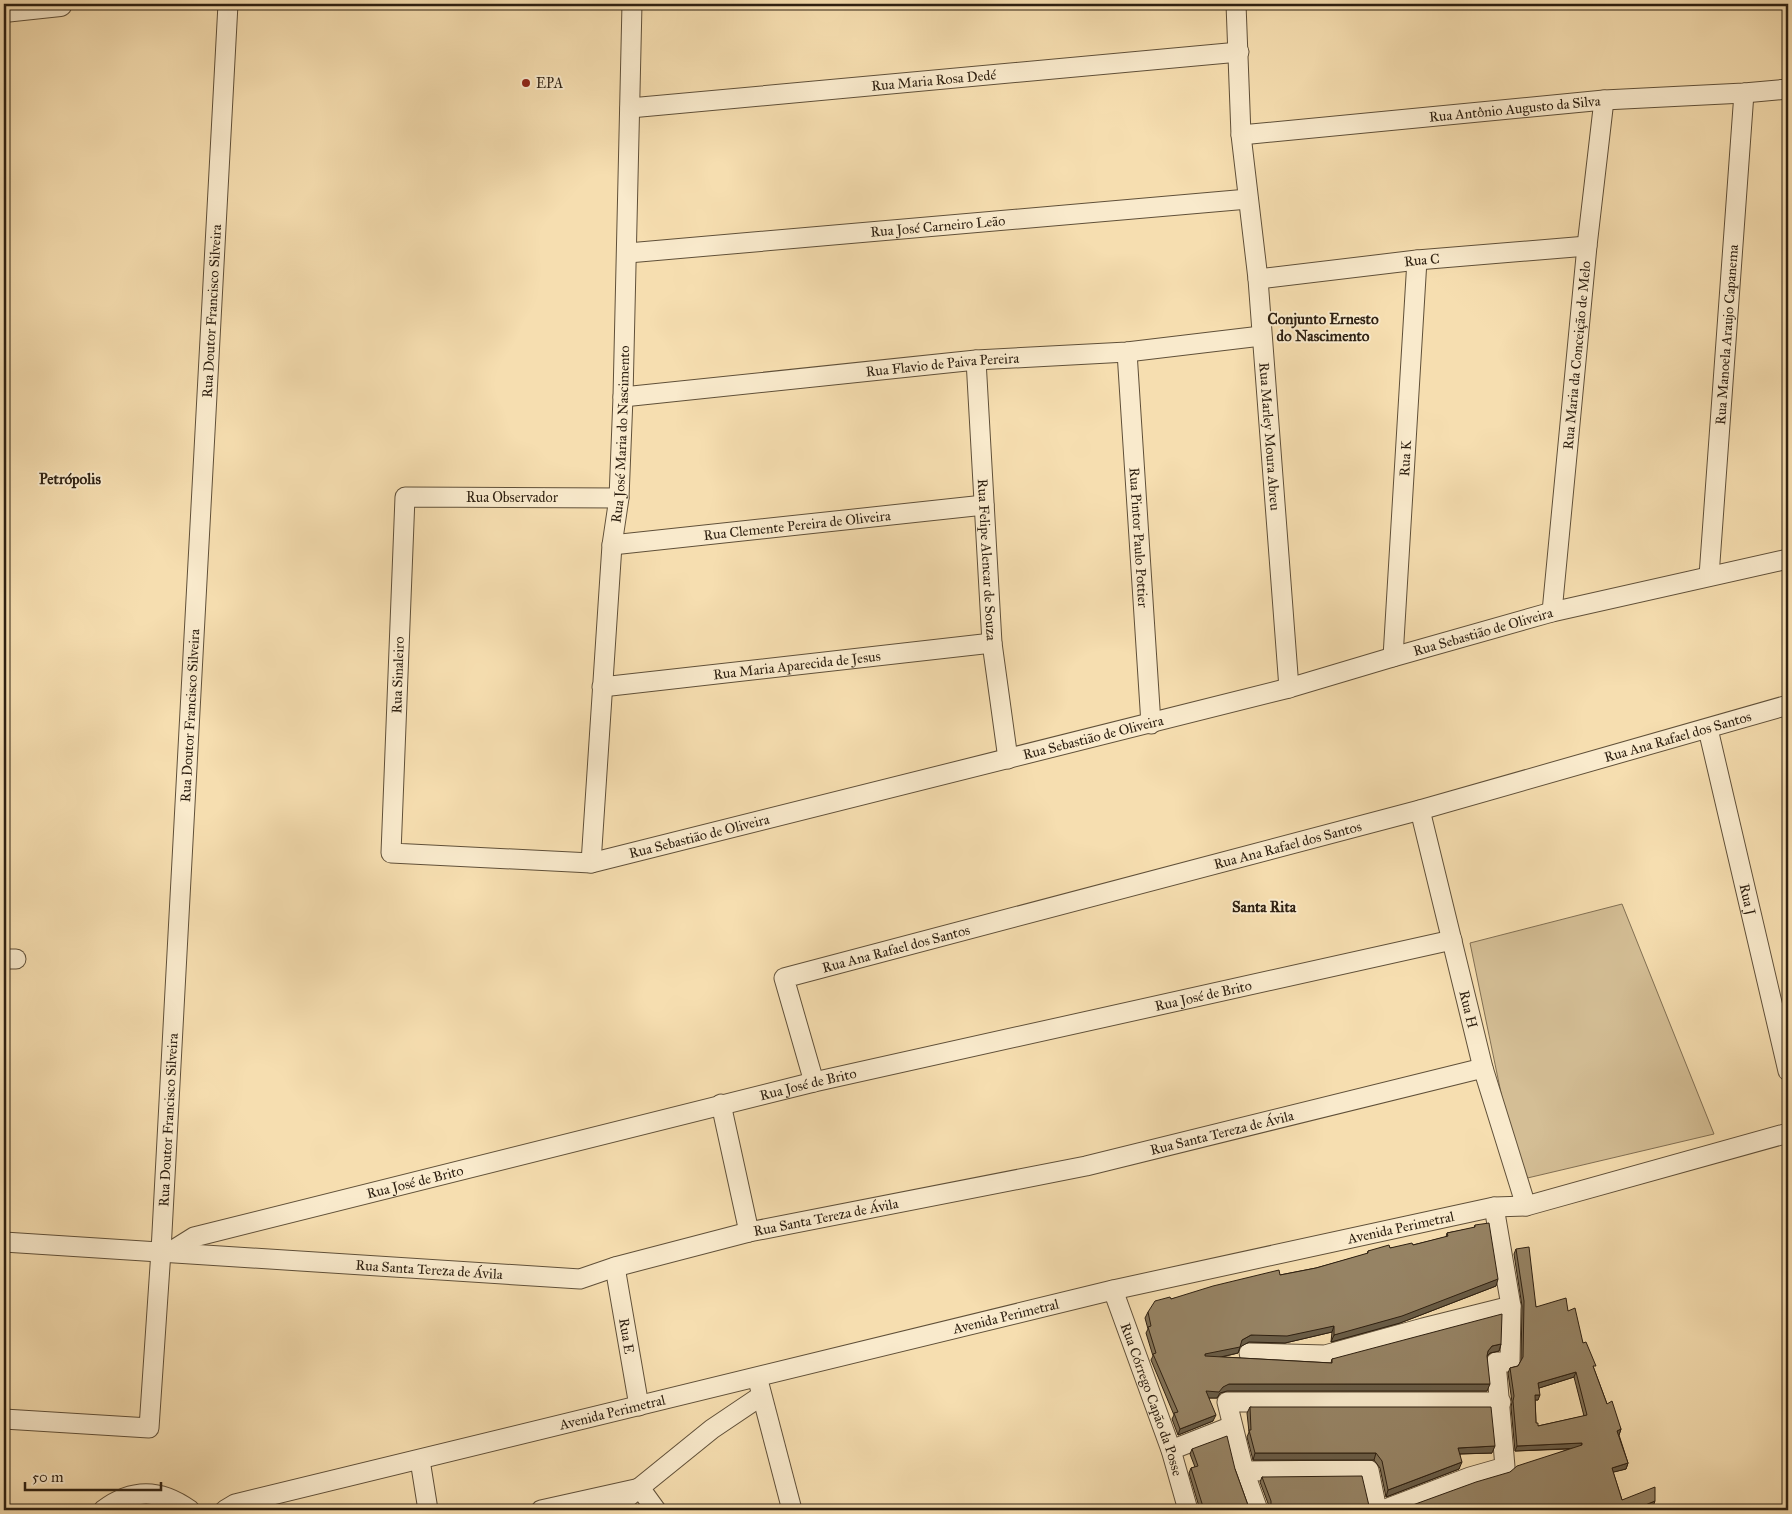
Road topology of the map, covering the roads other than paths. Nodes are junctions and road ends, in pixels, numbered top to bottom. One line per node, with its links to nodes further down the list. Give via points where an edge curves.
1 (60, 4): 5 (street)
2 (228, 4): 49 (street, Rua Doutor Francisco Silveira)
3 (632, 4): 10 (street, Rua José Maria do Nascimento)
4 (1236, 4): 6 (street, Rua Marley Moura Abreu)
5 (4, 10)
6 (1239, 52): 10 (street, Rua Maria Rosa Dedé); 11 (street, Rua Marley Moura Abreu)
7 (1788, 89): 8 (street, Rua Antônio Augusto da Silva)
8 (1744, 93): 9 (street, Rua Antônio Augusto da Silva); 26 (street, Rua Manoela Araujo Capanema)
9 (1604, 100): 11 (street, Rua Antônio Augusto da Silva); 13 (street, Rua Maria da Conceição de Melo)
10 (630, 108): 14 (street, Rua José Maria do Nascimento)
11 (1241, 135): 12 (street, Rua Marley Moura Abreu)
12 (1248, 199): 14 (street, Rua José Carneiro Leão); 16 (street, Rua Marley Moura Abreu)
13 (1588, 246): 15 (street, Rua C); 27 (street, Rua Maria da Conceição de Melo)
14 (628, 253): 20 (street, Rua José Maria do Nascimento)
15 (1418, 260): 16 (street, Rua C); 29 (street, Rua K)
16 (1258, 279): 17 (street, Rua Marley Moura Abreu)
17 (1261, 336): 18 (street, Rua Flavio de Paiva Pereira); 31 (street, Rua Marley Moura Abreu)
18 (1128, 352): 19 (street, Rua Flavio de Paiva Pereira); 33 (street, Rua Pintor Paulo Pottier)
19 (976, 360): 20 (street, Rua Flavio de Paiva Pereira); 23 (street, Rua Felipe Alencar de Souza)
20 (623, 397): 22 (street, Rua José Maria do Nascimento)
21 (405, 497): 22 (street, Rua Observador); 37 (street, Rua Sinaleiro)
22 (619, 498): 24 (street, Rua José Maria do Nascimento)
23 (984, 505): 24 (street, Rua Clemente Pereira de Oliveira); 28 (street, Rua Felipe Alencar de Souza)
24 (612, 545): 30 (street, Rua José Maria do Nascimento)
25 (1788, 559): 26 (street, Rua Sebastião de Oliveira)
26 (1709, 576): 27 (street, Rua Sebastião de Oliveira)
27 (1552, 612): 29 (street, Rua Sebastião de Oliveira)
28 (992, 643): 30 (street, Rua Maria Aparecida de Jesus); 35 (street, Rua Felipe Alencar de Souza)
29 (1393, 656): 31 (street, Rua Sebastião de Oliveira)
30 (602, 687): 38 (street, Rua José Maria do Nascimento)
31 (1289, 688): 33 (street, Rua Sebastião de Oliveira)
32 (1788, 705): 34 (street, Rua Ana Rafael dos Santos)
33 (1150, 724): 35 (street, Rua Sebastião de Oliveira)
34 (1708, 729): 36 (street, Rua Ana Rafael dos Santos); 41 (street, Rua J)
35 (1008, 759): 38 (street, Rua Sebastião de Oliveira)
36 (1420, 810): 39 (street, Rua H); 42 (street, Rua Ana Rafael dos Santos, via 784,978)
37 (391, 853): 38 (street, Rua Sebastião de Oliveira)
38 (591, 862)
39 (1452, 940): 40 (street, Rua H); 42 (street, Rua José de Brito)
40 (1483, 1068): 45 (street, Rua H); 47 (street, Rua Santa Tereza de Ávila, via 1086,1166)
41 (1788, 1071)
42 (814, 1082): 43 (street, Rua José de Brito)
43 (721, 1104): 47 (street); 49 (street, Rua José de Brito, via 194,1237)
44 (1788, 1133): 45 (street, Avenida Perimetral)
45 (1526, 1206): 46 (street, Avenida Perimetral)
46 (1494, 1207): 51 (street, Avenida Perimetral); 52 (street)
47 (749, 1232): 50 (street, Rua Santa Tereza de Ávila)
48 (4, 1242): 49 (street, Rua Santa Tereza de Ávila)
49 (165, 1252): 50 (street, Rua Santa Tereza de Ávila, via 580,1279); 57 (street, Rua Doutor Francisco Silveira, via 149,1428)
50 (615, 1267): 56 (street, Rua E)
51 (1113, 1290): 54 (street, Avenida Perimetral); 59 (street, Rua Córrego Capão da Posse)
52 (1511, 1306): 53 (street, via 1325,1356); 55 (street, via 1510,1362 1496,1362)
53 (1249, 1353)
54 (760, 1387): 56 (street, Avenida Perimetral); 62 (street); 70 (street)
55 (1501, 1402): 58 (street, via 1228,1402); 74 (street, via 1505,1466)
56 (639, 1406): 60 (street, Avenida Perimetral)
57 (4, 1419)
58 (1232, 1426): 59 (street); 61 (street)
59 (1171, 1450): 71 (street, Rua Córrego Capão da Posse)
60 (420, 1460): 65 (street, Avenida Perimetral, via 235,1504); 66 (street)
61 (1244, 1471): 72 (street); 73 (street, via 1369,1470)
62 (640, 1488): 67 (street); 68 (street); 69 (street)
63 (103, 1510): 64 (street, via 115,1501 136,1494 157,1494 178,1501)
64 (190, 1510)
65 (225, 1510)
66 (428, 1510)
67 (541, 1510)
68 (612, 1510)
69 (656, 1510)
70 (792, 1510)
71 (1188, 1510)
72 (1258, 1510)
73 (1377, 1510)
74 (1383, 1510)

